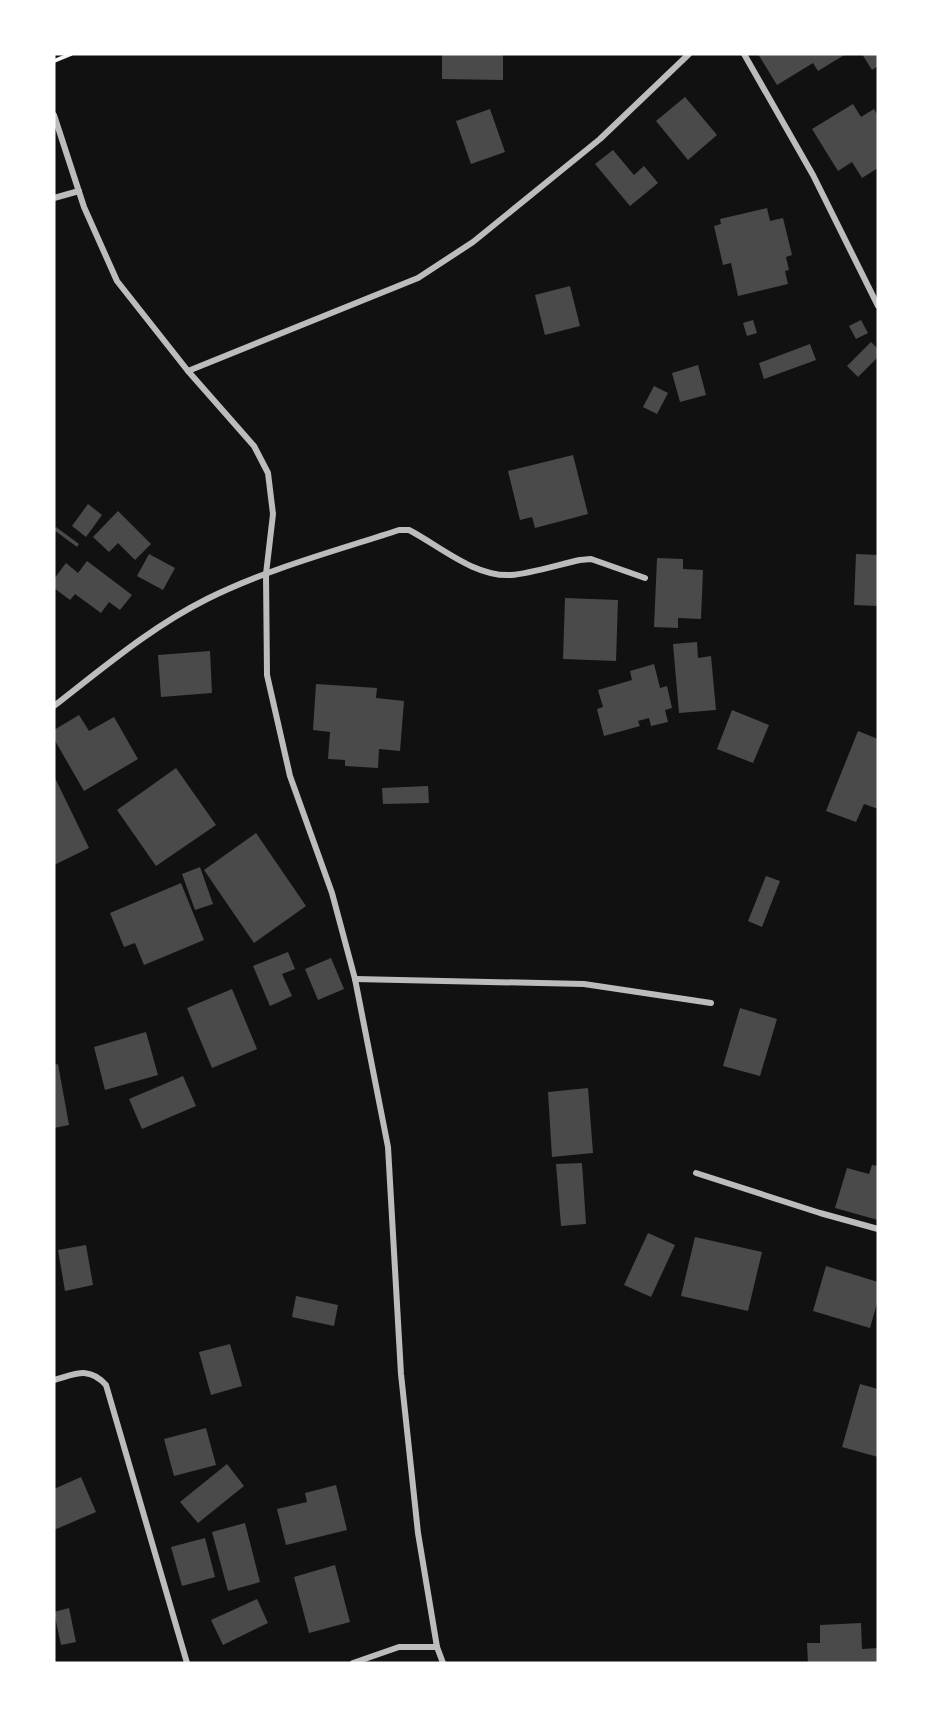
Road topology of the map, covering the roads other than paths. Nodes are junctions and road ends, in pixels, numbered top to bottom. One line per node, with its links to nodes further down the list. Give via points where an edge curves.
1 (689, 54): 7 (street, via 600,139 473,242 418,278)
2 (744, 54): 6 (street, via 813,175)
3 (54, 115): 4 (street)
4 (79, 191): 5 (street); 7 (street, via 117,281)
5 (54, 198)
6 (878, 306)
7 (188, 371): 8 (street, via 254,446 268,473 273,514)
8 (266, 574): 9 (street, via 409,530 472,566 491,572 511,575 591,559); 10 (street, via 207,599 153,630); 11 (street, via 267,675 290,777 332,893)
9 (645, 578)
10 (54, 706)
11 (355, 978): 12 (street, via 584,984); 16 (street, via 388,1147 401,1374 418,1533)
12 (711, 1003)
13 (696, 1173): 14 (street)
14 (878, 1229)
15 (54, 1380): 17 (street, via 82,1372 98,1376 106,1385)
16 (437, 1647): 18 (street, via 399,1647); 19 (street)
17 (186, 1663)
18 (353, 1663)
19 (443, 1663)

